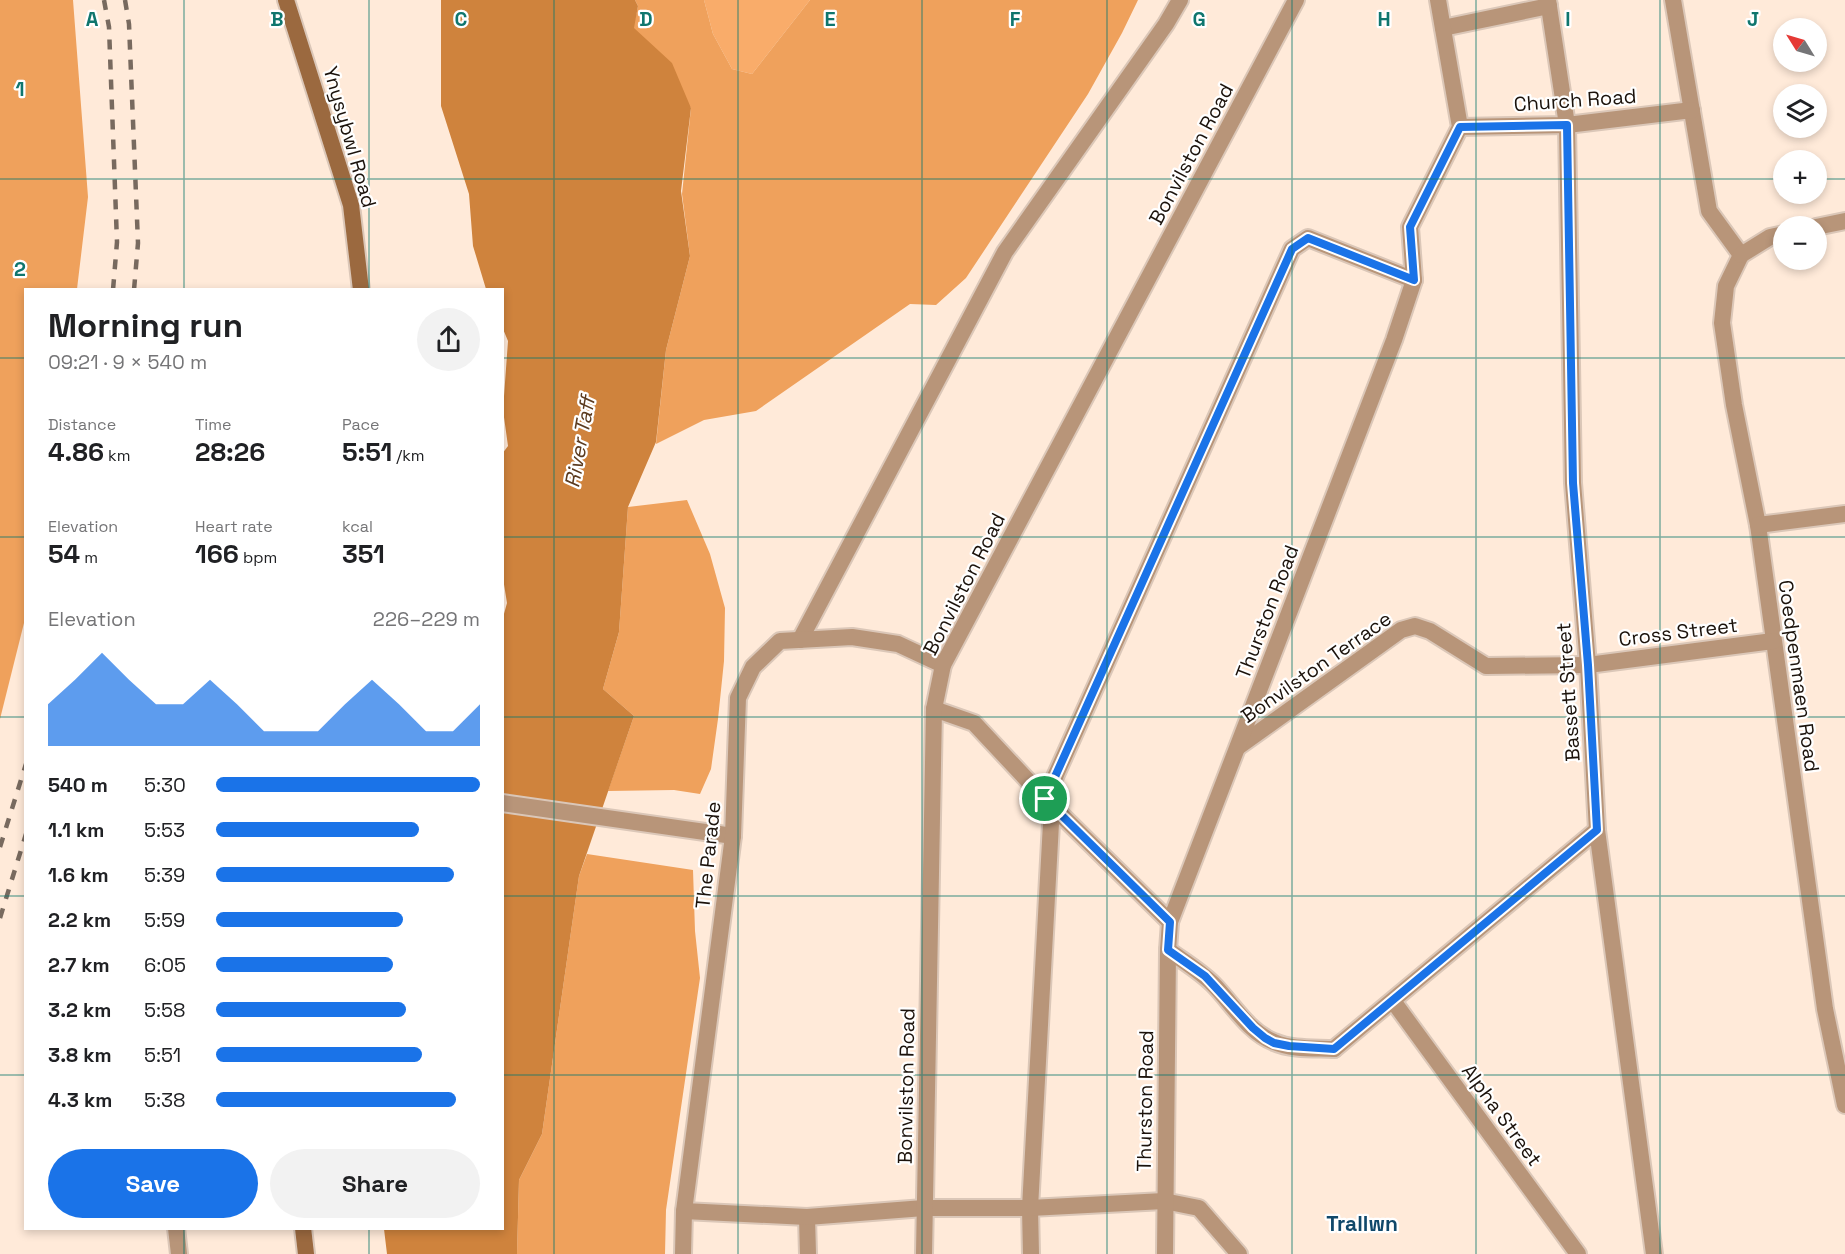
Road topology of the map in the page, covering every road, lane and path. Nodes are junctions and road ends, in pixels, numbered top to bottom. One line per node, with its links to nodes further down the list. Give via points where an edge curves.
1 (286, 0): 16 (main road, Ynysybwl Road, via 351,205)
2 (1180, 0): 19 (street, via 1005,252)
3 (1296, 0): 21 (street, Bonvilston Road)
4 (1438, 0): 7 (street)
5 (1673, 0): 8 (street)
6 (1548, 3): 7 (street); 9 (street, Bassett Street)
7 (1443, 28): 10 (street)
8 (1692, 110): 9 (street, Church Road); 14 (street, via 1709,211)
9 (1567, 125): 10 (street, Church Road); 22 (street, Bassett Street, via 1573,483)
10 (1460, 127): 15 (street, Thurston Road, via 1410,227)
11 (1845, 221): 12 (street)
12 (1827, 225)
13 (1773, 236): 14 (street)
14 (1741, 255): 18 (street, Coedpenmaen Road, via 1726,286 1722,323)
15 (1414, 280): 24 (street, Thurston Road); 25 (street, via 1308,238 1292,249)
16 (361, 288)
17 (1845, 514): 18 (street)
18 (1758, 525): 20 (street, Coedpenmaen Road)
19 (800, 640): 21 (street, The Parade, via 852,637 898,644); 28 (street, The Parade, via 780,641 753,667 738,698)
20 (1773, 641): 22 (street, Cross Street); 32 (street, Coedpenmaen Road, via 1825,1009)
21 (943, 665): 23 (street, Bonvilston Road)
22 (1588, 665): 24 (street, Bonvilston Terrace, via 1486,666 1430,631 1415,626 1401,630); 27 (street, Bassett Street)
23 (934, 709): 25 (street, via 974,723); 34 (street, Bonvilston Road)
24 (1238, 747): 29 (street, Thurston Road)
25 (1048, 802): 29 (street); 35 (street)
26 (504, 803): 28 (street)
27 (1597, 830): 31 (street); 49 (street, Bassett Street)
28 (734, 836): 36 (street, The Parade)
29 (1170, 922): 30 (street, Thurston Road)
30 (1168, 950): 31 (street, via 1205,976 1253,1028 1274,1043 1334,1049); 33 (street, Thurston Road)
31 (1393, 1001): 48 (street, Alpha Street)
32 (1845, 1105)
33 (1164, 1201): 35 (street); 46 (street, Thurston Road); 47 (street, via 1199,1208)
34 (924, 1208): 35 (street); 37 (street); 44 (street, Bonvilston Road)
35 (1030, 1208): 45 (street)
36 (684, 1211): 37 (street); 42 (street, The Parade)
37 (807, 1217): 43 (street)
38 (176, 1230): 40 (street)
39 (303, 1230): 41 (main road)
40 (179, 1254)
41 (306, 1254)
42 (683, 1254)
43 (808, 1254)
44 (924, 1254)
45 (1030, 1254)
46 (1165, 1254)
47 (1239, 1254)
48 (1578, 1254)
49 (1654, 1254)

